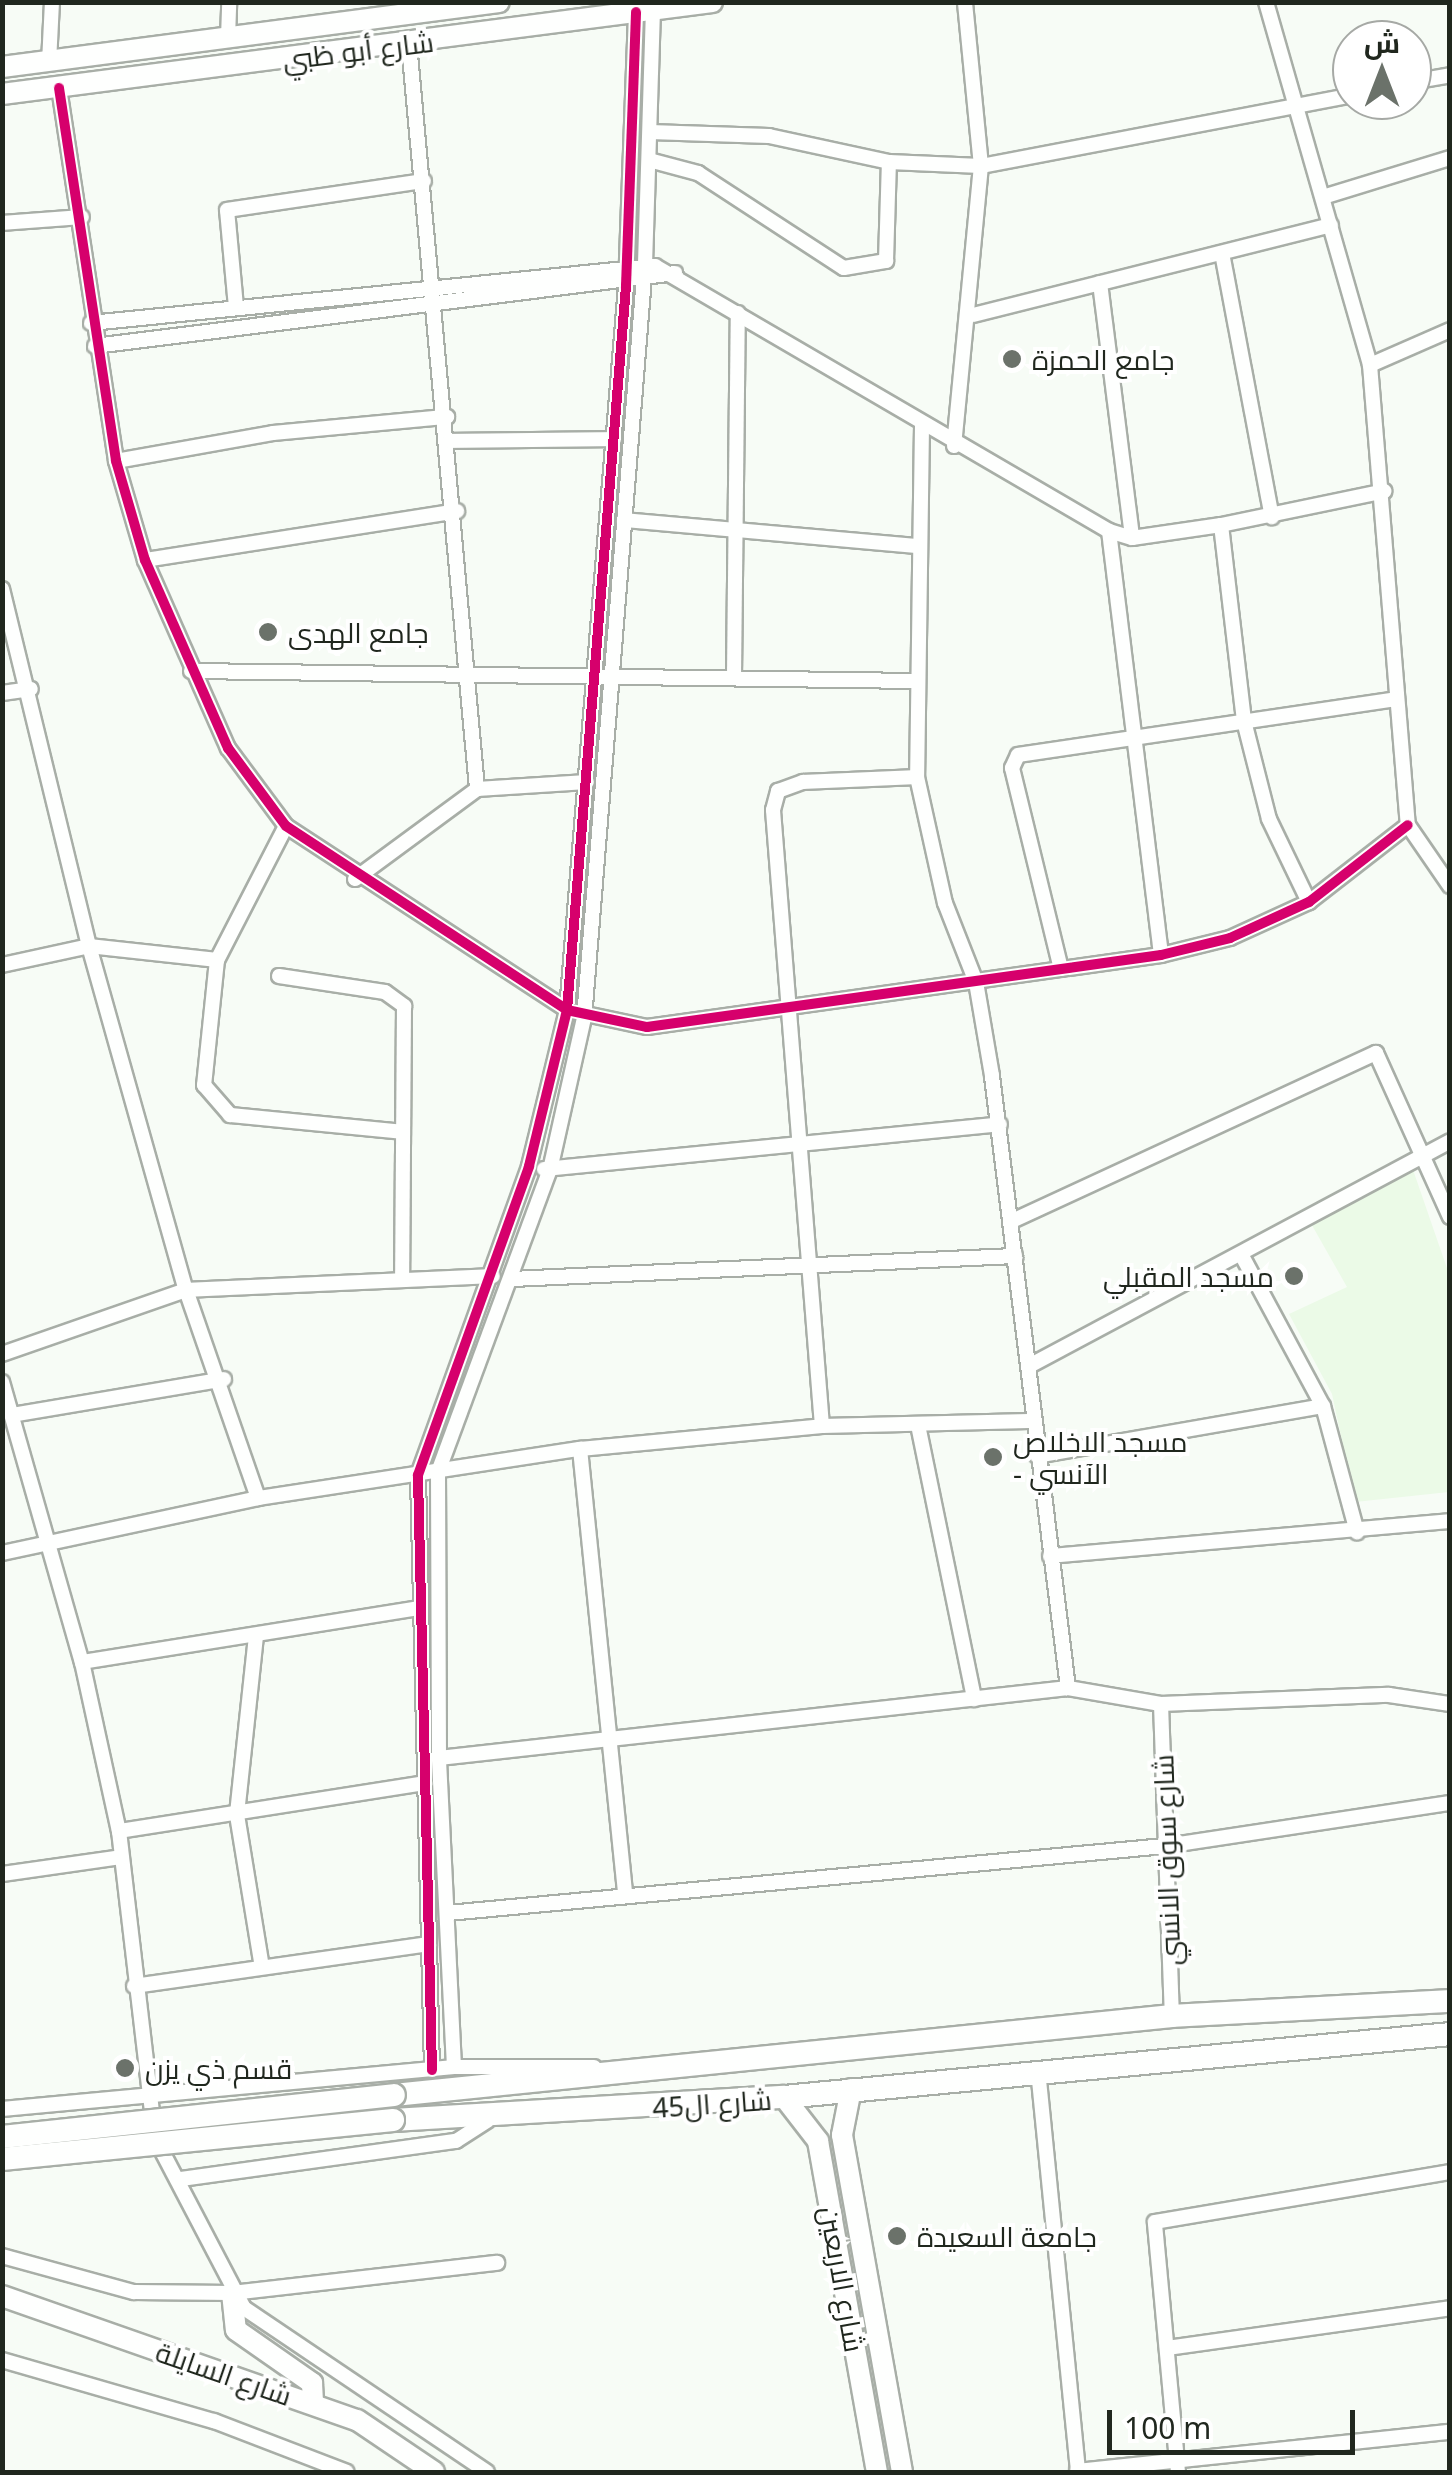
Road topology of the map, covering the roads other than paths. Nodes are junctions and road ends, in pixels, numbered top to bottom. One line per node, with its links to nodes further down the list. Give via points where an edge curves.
1 (52, 2): 11 (street)
2 (229, 2): 9 (street)
3 (499, 2): 8 (main road, شارع أبو ظبي)
4 (712, 2): 7 (main road, شارع أبو ظبي)
5 (965, 2): 21 (street)
6 (1266, 2): 16 (street)
7 (644, 11): 10 (main road, شارع أبو ظبي); 17 (street); 29 (street)
8 (348, 12): 9 (main road, شارع أبو ظبي)
9 (228, 38): 11 (main road, شارع أبو ظبي)
10 (409, 44): 13 (main road, شارع أبو ظبي); 22 (street)
11 (49, 63): 12 (main road, شارع أبو ظبي); 13 (main road)
12 (2, 67)
13 (59, 88): 14 (main road, شارع أبو ظبي); 24 (street)
14 (2, 94)
15 (1332, 99): 16 (street)
16 (1297, 106): 21 (street); 23 (street)
17 (650, 132): 19 (street); 20 (street, via 769,136)
18 (1450, 158): 23 (street)
19 (649, 160): 20 (street, via 698,173 844,268 886,261); 28 (street)
20 (890, 162): 21 (street)
21 (981, 166): 38 (street)
22 (424, 180): 34 (street); 36 (street, via 227,210)
23 (1323, 198): 26 (street)
24 (82, 216): 25 (street); 39 (street)
25 (2, 223)
26 (1331, 225): 27 (street); 42 (street)
27 (1222, 253): 32 (street); 51 (street)
28 (645, 264): 29 (street); 30 (street); 31 (street)
29 (627, 267): 33 (street); 34 (street)
30 (675, 273): 31 (street); 37 (street)
31 (643, 283): 33 (street); 52 (street)
32 (1100, 284): 38 (street); 56 (street)
33 (626, 286): 35 (street); 45 (street)
34 (437, 287): 35 (street); 36 (street)
35 (438, 305): 41 (street); 43 (street)
36 (236, 307): 39 (street)
37 (738, 313): 44 (street); 55 (street)
38 (974, 315): 47 (street)
39 (91, 323): 41 (street)
40 (1450, 330): 42 (street)
41 (95, 346): 48 (street)
42 (1370, 365): 49 (street)
43 (447, 418): 46 (street); 48 (street, via 273,433)
44 (922, 426): 47 (street); 57 (street)
45 (614, 440): 46 (street); 62 (street)
46 (450, 441): 50 (street)
47 (954, 446): 54 (street)
48 (116, 462): 58 (street)
49 (1385, 491): 51 (street); 67 (street)
50 (458, 511): 58 (street); 61 (street)
51 (1272, 518): 53 (street)
52 (624, 520): 55 (street); 62 (street)
53 (1221, 525): 56 (street); 68 (street)
54 (1109, 531): 56 (street); 69 (street)
55 (738, 536): 57 (street); 63 (street)
56 (1132, 538)
57 (918, 546): 64 (street)
58 (145, 560): 60 (street)
59 (2, 589): 65 (street)
60 (191, 671): 61 (street); 74 (street, via 228,748)
61 (470, 671): 62 (street); 72 (street)
62 (602, 674): 63 (street); 71 (street); 87 (street)
63 (734, 676): 64 (street)
64 (916, 681): 70 (street)
65 (31, 689): 66 (street); 78 (street)
66 (2, 694)
67 (1396, 698): 68 (street); 73 (street)
68 (1244, 721): 69 (street); 77 (street, via 1269,819)
69 (1138, 737): 79 (street); 82 (street, via 1030,747 1012,768)
70 (917, 778): 84 (street, via 946,903); 85 (street, via 778,790)
71 (587, 782): 72 (street); 86 (street)
72 (477, 789): 75 (street)
73 (1408, 825): 76 (street); 77 (street)
74 (286, 826): 75 (street); 80 (street)
75 (355, 879): 86 (street)
76 (1450, 886)
77 (1309, 902): 79 (street, via 1230,938)
78 (89, 946): 80 (street); 81 (street); 103 (street)
79 (1162, 955): 82 (street)
80 (218, 960): 89 (street, via 204,1085 211,1104 230,1115)
81 (3, 964)
82 (1060, 969): 84 (street)
83 (279, 976): 89 (street, via 398,997)
84 (976, 982): 85 (street); 88 (street)
85 (784, 1009): 87 (street, via 647,1026); 91 (street)
86 (567, 1010): 87 (street); 93 (street)
87 (584, 1018): 94 (street)
88 (1000, 1124): 91 (street); 96 (street)
89 (402, 1132): 100 (street)
90 (1450, 1141): 92 (street)
91 (800, 1149): 94 (street); 99 (street)
92 (1426, 1154): 95 (street); 96 (street, via 1376,1053); 97 (street)
93 (530, 1166): 94 (street); 101 (street)
94 (550, 1170): 102 (street)
95 (1450, 1217)
96 (1012, 1220): 98 (street)
97 (1241, 1254): 105 (street); 108 (street)
98 (1015, 1256): 99 (street); 105 (street)
99 (810, 1263): 102 (street); 112 (street)
100 (402, 1274): 101 (street); 103 (street)
101 (493, 1276): 116 (street)
102 (512, 1279): 115 (street)
103 (186, 1290): 104 (street); 106 (street)
104 (2, 1354)
105 (1031, 1365): 110 (street)
106 (224, 1379): 109 (street); 117 (street)
107 (2, 1382): 109 (street)
108 (1323, 1406): 114 (street); 119 (street)
109 (12, 1415): 120 (street)
110 (1029, 1421): 111 (street); 114 (street)
111 (918, 1425): 112 (street); 127 (street)
112 (822, 1426): 113 (street)
113 (580, 1449): 115 (street); 130 (street)
114 (1038, 1456): 122 (street)
115 (438, 1472): 116 (street); 131 (street)
116 (418, 1475): 117 (street); 123 (street)
117 (258, 1498): 120 (street)
118 (1450, 1521): 119 (street)
119 (1357, 1532): 122 (street)
120 (49, 1539): 121 (street); 125 (street)
121 (2, 1553)
122 (1050, 1556): 126 (street)
123 (418, 1608): 124 (street); 132 (street)
124 (256, 1636): 125 (street); 134 (street)
125 (82, 1662): 135 (street)
126 (1068, 1688): 127 (street); 128 (street)
127 (974, 1699): 130 (street)
128 (1162, 1704): 129 (street, via 1389,1696); 136 (street, شارع سوق الانسي)
129 (1450, 1704)
130 (609, 1742): 131 (street); 139 (street)
131 (439, 1758): 140 (street)
132 (425, 1782): 134 (street); 141 (street)
133 (1450, 1803): 136 (street)
134 (237, 1815): 135 (street); 142 (street)
135 (118, 1832): 137 (street)
136 (1165, 1846): 139 (street); 145 (street, شارع سوق الانسي)
137 (121, 1857): 138 (street); 143 (street)
138 (2, 1874)
139 (624, 1891): 140 (street)
140 (448, 1913): 147 (street)
141 (429, 1944): 142 (street); 149 (street)
142 (262, 1968): 143 (street)
143 (134, 1986): 152 (street)
144 (1450, 1998): 145 (main road, شارع ال45)
145 (1172, 2016): 148 (main road, شارع ال45)
146 (1450, 2036): 150 (main road, شارع ال45)
147 (454, 2067): 148 (street); 149 (street)
148 (598, 2067): 157 (main road, شارع ال45, bridge, via 544,2082)
149 (432, 2070): 152 (street)
150 (1038, 2070): 151 (main road, شارع ال45); 177 (street)
151 (851, 2089): 153 (main road, شارع ال45); 156 (main road, شارع الاربعين)
152 (145, 2094): 154 (street); 161 (street, via 155,2138)
153 (784, 2098): 155 (main road, شارع ال45); 158 (main road, شارع الاربعين)
154 (2, 2110)
155 (488, 2120): 159 (main road, شارع ال45, bridge, via 394,2120); 161 (street, via 456,2141)
156 (842, 2135): 158 (main road); 176 (main road, شارع الاربعين)
157 (2, 2137)
158 (818, 2140): 175 (main road, شارع الاربعين)
159 (2, 2159)
160 (1450, 2172): 167 (street, via 1155,2222)
161 (181, 2179): 164 (street)
162 (2, 2256): 164 (street, via 134,2292)
163 (497, 2263): 164 (street)
164 (232, 2293): 169 (main road, via 236,2330 312,2382); 174 (street, via 328,2370)
165 (2, 2296): 169 (main road, شارع السايلة)
166 (1450, 2308): 167 (street)
167 (1167, 2348): 171 (street)
168 (2, 2360): 172 (street, via 198,2416)
169 (313, 2403): 173 (main road, شارع السايلة, via 394,2440)
170 (1450, 2432): 171 (street)
171 (1178, 2466): 177 (street)
172 (347, 2472)
173 (434, 2472)
174 (486, 2472)
175 (877, 2472)
176 (902, 2472)
177 (1078, 2472)

